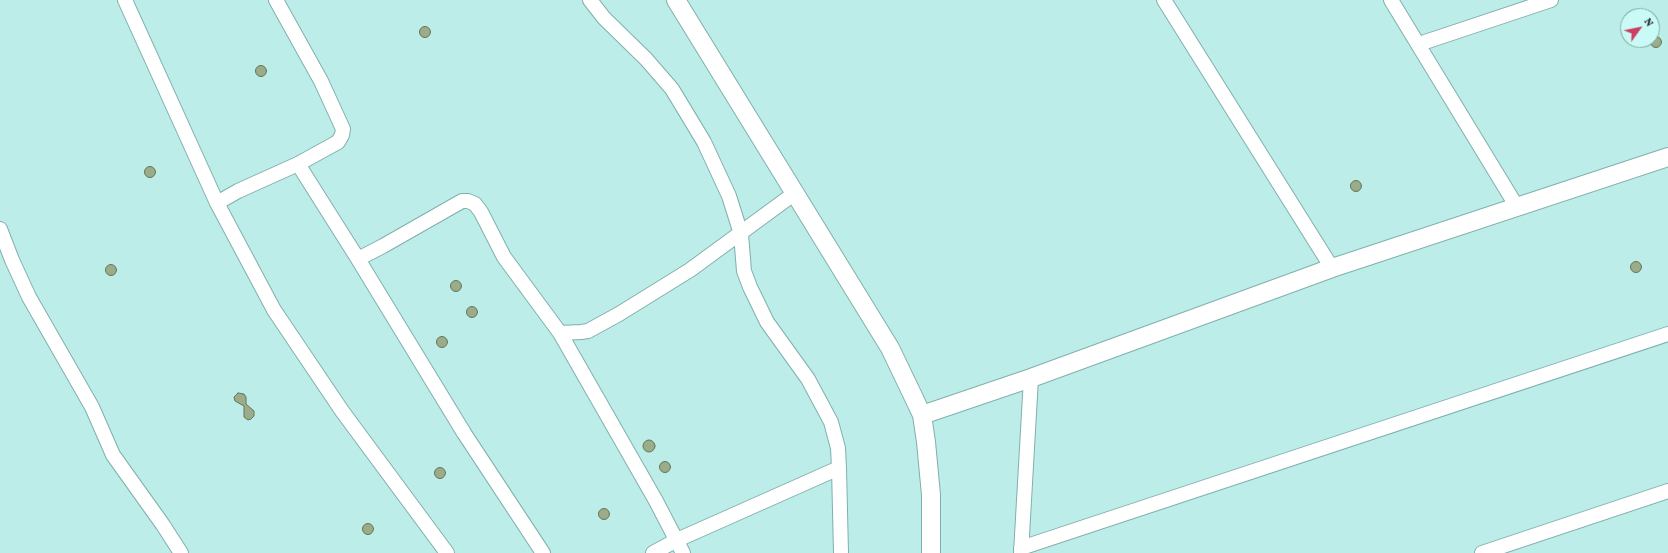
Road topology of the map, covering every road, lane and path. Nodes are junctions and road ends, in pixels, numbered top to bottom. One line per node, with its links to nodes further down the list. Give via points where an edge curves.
1 (126, 0): 12 (street)
2 (276, 0): 10 (street, via 321,81 343,129 338,142)
3 (590, 0): 15 (street, via 672,89 704,142 729,196)
4 (676, 0): 11 (street)
5 (1164, 0): 17 (street)
6 (1391, 0): 8 (street)
7 (1551, 0): 8 (street)
8 (1419, 44): 13 (street)
9 (1668, 157): 13 (street)
10 (298, 164): 12 (street, via 238,191); 16 (street)
11 (795, 193): 15 (street); 21 (street, via 890,348)
12 (218, 203): 27 (street, via 274,310 342,411)
13 (1516, 207): 17 (street)
14 (0, 229): 26 (street, via 28,297 92,407 113,456)
15 (740, 234): 18 (street, via 690,270 588,331); 22 (street, via 744,271 750,287 767,322 808,379 831,422 838,448)
16 (358, 258): 18 (street, via 468,201 481,212 504,257); 28 (street, via 464,433)
17 (1332, 268): 20 (street)
18 (560, 332): 24 (street)
19 (1668, 334): 25 (street)
20 (1031, 378): 21 (street); 25 (street)
21 (922, 415): 31 (street, via 931,495)
22 (839, 468): 24 (street); 30 (street)
23 (1668, 491): 32 (street)
24 (680, 547): 29 (street)
25 (1021, 551)
26 (181, 553)
27 (447, 553)
28 (543, 553)
29 (653, 553)
30 (841, 553)
31 (931, 553)
32 (1482, 553)

